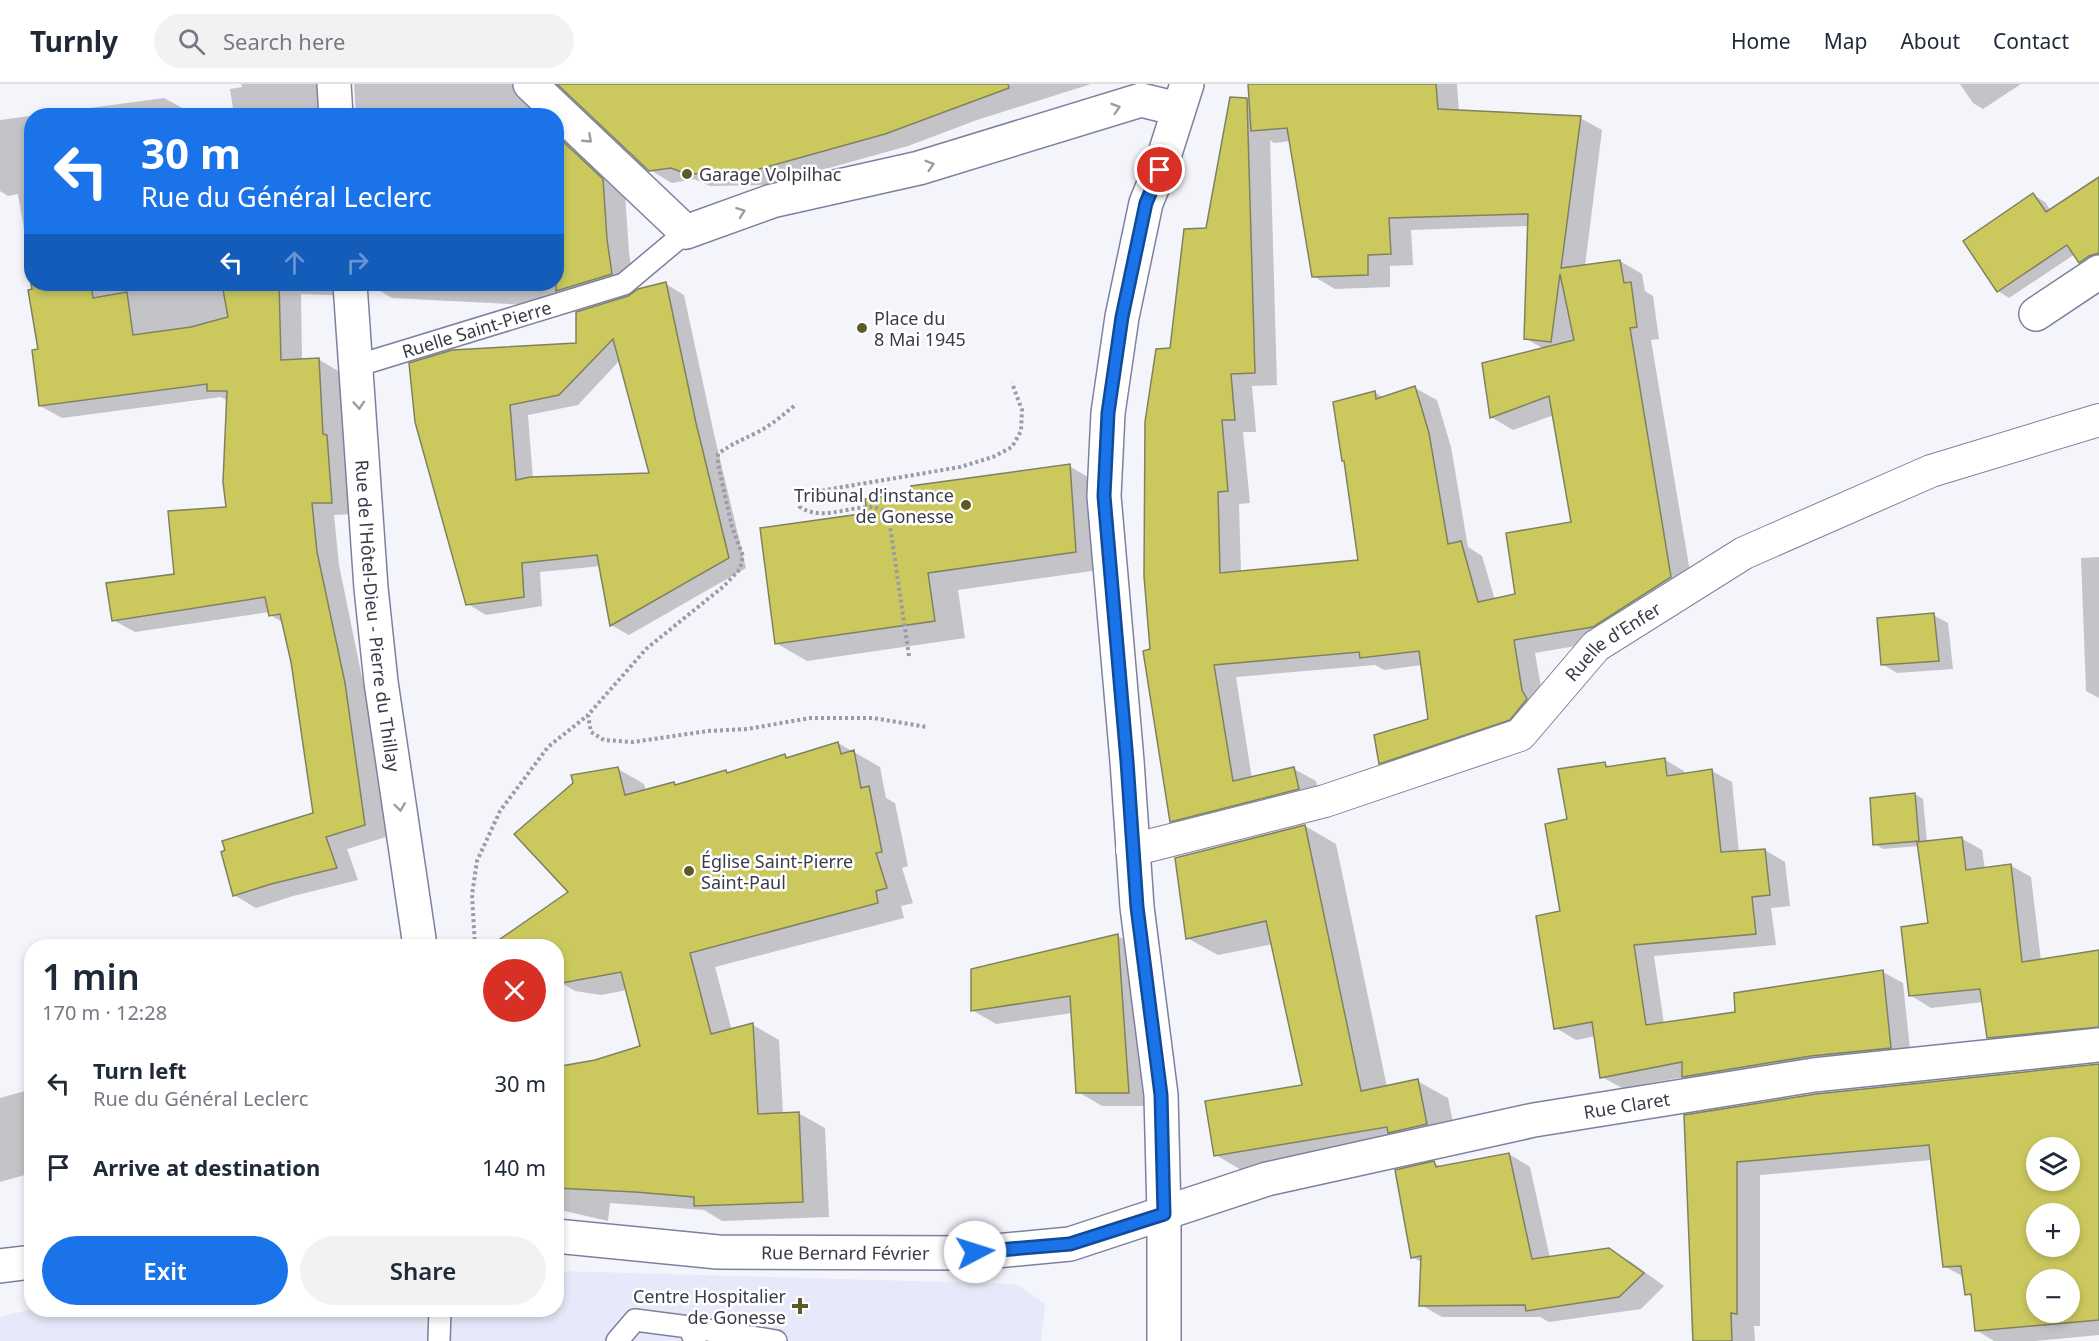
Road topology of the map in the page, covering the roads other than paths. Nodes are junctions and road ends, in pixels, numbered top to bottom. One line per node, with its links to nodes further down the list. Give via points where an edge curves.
1 (334, 84): 4 (street)
2 (530, 84): 5 (street, one-way to 5)
3 (1182, 97): 7 (street, one-way to 3, via 772,201 919,168 1141,100); 13 (street, via 1146,203 1122,317 1108,413 1104,496)
4 (336, 108)
5 (555, 108)
6 (564, 116): 7 (street, one-way to 7)
7 (686, 232): 11 (lane, Ruelle Saint-Pierre, via 624,284)
8 (2099, 272): 10 (street)
9 (351, 291): 11 (street, Rue de l'Hôtel-Dieu - Pierre du Thillay)
10 (2036, 314)
11 (356, 366): 14 (street, Rue de l'Hôtel-Dieu - Pierre du Thillay, one-way to 14, via 381,682)
12 (2099, 420): 13 (street, Ruelle d'Enfer, via 1931,471 1744,553 1596,646 1520,735 1325,801)
13 (1132, 850): 16 (street, via 1161,1095)
14 (419, 939)
15 (2099, 1045): 16 (street, Rue Claret, via 1814,1075 1534,1120 1267,1179)
16 (1164, 1214): 17 (street, Rue Bernard Février, via 1070,1244 975,1252 718,1252); 25 (street)
17 (564, 1237)
18 (24, 1263): 19 (street)
19 (0, 1266)
20 (440, 1317): 22 (lane)
21 (692, 1334): 23 (lane, via 635,1320); 24 (lane)
22 (439, 1341)
23 (617, 1341)
24 (776, 1341)
25 (1164, 1341)

